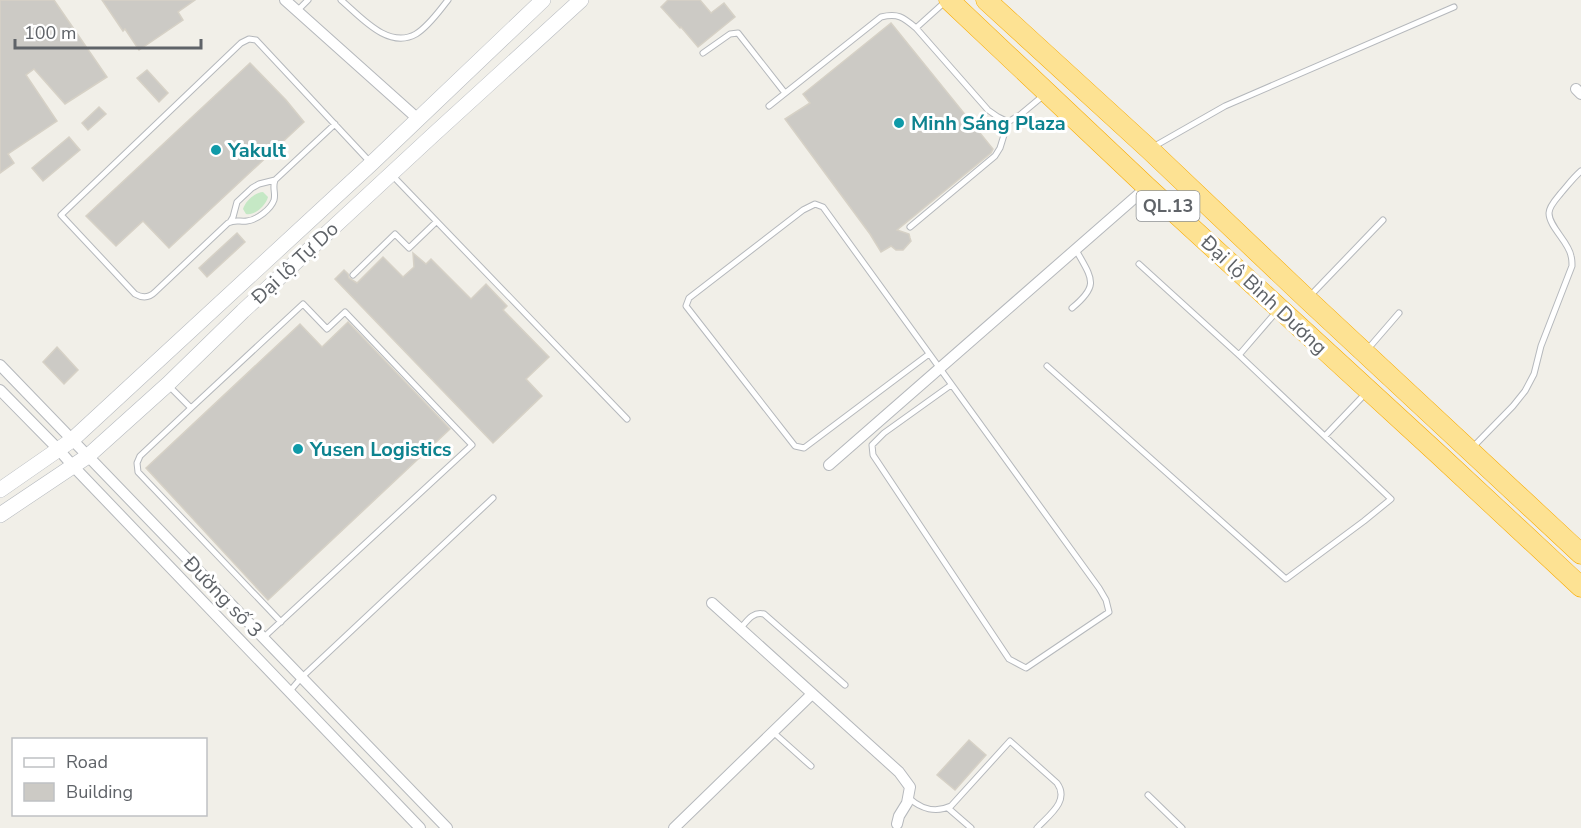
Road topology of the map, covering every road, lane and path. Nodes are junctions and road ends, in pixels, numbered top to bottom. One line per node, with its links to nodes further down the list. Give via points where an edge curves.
1 (285, 0): 10 (street)
2 (308, 0): 10 (lane)
3 (341, 0): 4 (lane, via 370,26 400,38 417,33)
4 (448, 0)
5 (543, 0): 16 (street, Đại lộ Tự Do)
6 (581, 0): 22 (street, Đại lộ Tự Do)
7 (948, 0): 11 (lane); 13 (highway, Đại lộ Bình Dương / QL.13)
8 (987, 0): 19 (highway, Đại lộ Bình Dương / QL.13)
9 (1454, 7): 19 (lane, via 1225,106)
10 (297, 11): 16 (street)
11 (915, 28): 14 (lane, via 895,14 881,17); 17 (lane, via 988,110)
12 (703, 52): 14 (lane, via 738,33)
13 (1048, 92): 17 (lane); 24 (highway, Đại lộ Bình Dương / QL.13)
14 (785, 93): 15 (lane)
15 (769, 106)
16 (418, 119): 20 (street, Đại lộ Tự Do)
17 (1008, 122): 28 (lane, via 995,156)
18 (335, 124): 20 (lane); 23 (lane); 26 (lane, via 256,40 247,39 61,214 135,294 143,297 153,294)
19 (1149, 149): 32 (highway, Đại lộ Bình Dương / QL.13)
20 (372, 163): 49 (street, Đại lộ Tự Do)
21 (1581, 171): 51 (lane, via 1550,210 1551,221 1569,248 1572,266 1540,345 1534,374 1513,406)
22 (390, 174): 27 (lane); 42 (street, Đại lộ Tự Do)
23 (275, 180): 26 (lane, via 252,188 237,202); 26 (lane, via 274,200 262,214 250,221)
24 (1147, 188): 29 (street); 34 (highway, Đại lộ Bình Dương / QL.13)
25 (1383, 220): 32 (lane)
26 (230, 222)
27 (436, 222): 31 (lane, via 409,248 395,234); 47 (lane)
28 (910, 227)
29 (1076, 250): 33 (lane, via 1091,287 1086,297); 41 (street)
30 (1138, 264): 38 (lane)
31 (353, 275)
32 (1307, 299): 36 (highway, Đại lộ Bình Dương / QL.13)
33 (1072, 308)
34 (1279, 308): 38 (lane); 45 (highway, Đại lộ Bình Dương / QL.13)
35 (1400, 313): 36 (lane)
36 (1365, 352): 51 (highway, Đại lộ Bình Dương / QL.13)
37 (929, 354): 37 (lane, via 823,207 816,204 689,298 686,306 795,446 804,448); 41 (lane)
38 (1239, 355): 48 (lane)
39 (0, 366): 49 (street, Đường số 3)
40 (1047, 366): 48 (lane, via 1286,579 1392,499)
41 (940, 369): 43 (lane); 53 (street)
42 (168, 384): 46 (lane); 52 (street, Đại lộ Tự Do)
43 (951, 385): 43 (lane, via 884,433 872,445 873,454 1009,659 1026,668 1109,612 1106,600)
44 (0, 390): 50 (street, Đường số 3)
45 (1369, 390): 48 (lane); 59 (highway, Đại lộ Bình Dương / QL.13)
46 (191, 408): 61 (lane, via 140,456 138,472); 61 (lane, via 303,304 327,329 345,312 472,445)
47 (627, 419)
48 (1325, 436)
49 (72, 440): 50 (street, Đại lộ Tự Do); 52 (street, Đường số 3)
50 (59, 450): 54 (street, Đường số 3); 55 (street, Đại lộ Tự Do)
51 (1470, 450): 58 (highway, Đại lộ Bình Dương / QL.13)
52 (88, 456): 54 (street, Đại lộ Tự Do); 63 (street, Đường số 3)
53 (829, 465)
54 (73, 466): 57 (street, Đại lộ Tự Do); 66 (street, Đường số 3)
55 (0, 490)
56 (494, 498): 64 (lane)
57 (0, 515)
58 (1581, 554)
59 (1581, 587)
60 (712, 603): 62 (street)
61 (281, 622): 63 (lane)
62 (740, 628): 65 (lane, via 749,617 764,614); 67 (street)
63 (263, 638): 64 (street, Đường số 3)
64 (302, 678): 66 (lane); 73 (street, Đường số 3)
65 (845, 685)
66 (290, 691): 75 (street, Đường số 3)
67 (812, 694): 68 (street); 71 (street, via 899,772 910,787)
68 (773, 732): 69 (lane); 77 (street)
69 (811, 766)
70 (1148, 795): 80 (lane)
71 (908, 797): 72 (lane, via 929,809); 74 (street)
72 (948, 808): 78 (lane); 79 (lane, via 1010,741 1061,789 1060,804)
73 (433, 814): 75 (street); 76 (street, Đường số 3)
74 (898, 826)
75 (416, 827)
76 (447, 828)
77 (674, 828)
78 (971, 828)
79 (1037, 828)
80 (1182, 828)

